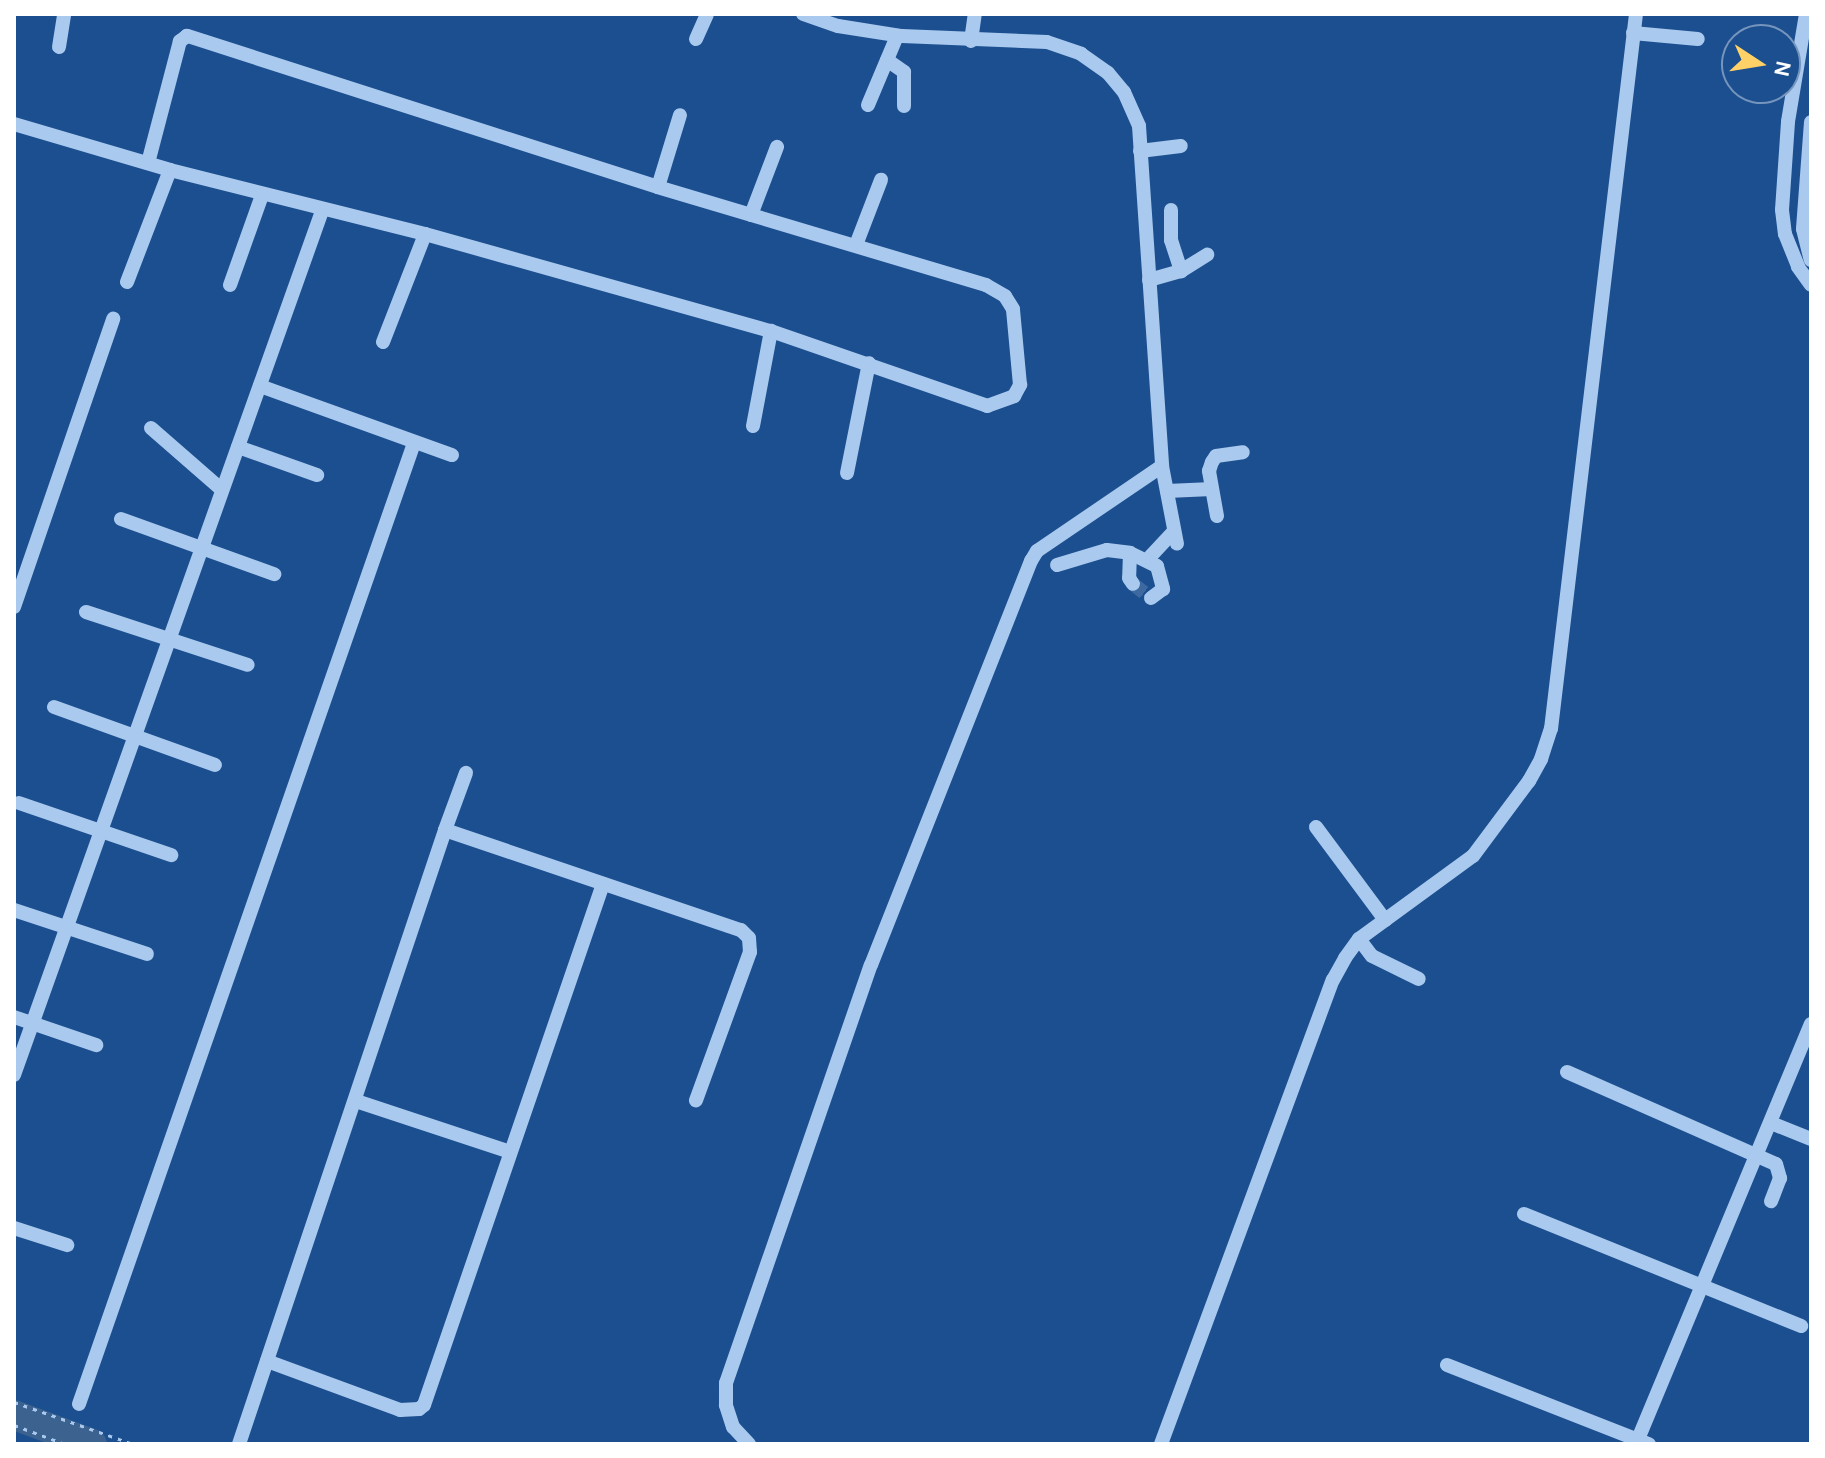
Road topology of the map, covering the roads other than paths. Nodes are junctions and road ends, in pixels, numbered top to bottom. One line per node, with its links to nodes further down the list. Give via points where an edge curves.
1 (64, 14): 12 (street)
2 (707, 14): 9 (street)
3 (803, 14): 8 (street)
4 (975, 14): 11 (street)
5 (1636, 14): 7 (street)
6 (1806, 14): 38 (street, via 1788,122 1782,210 1785,234)
7 (1633, 33): 10 (street); 80 (street, via 1551,729 1529,781 1473,856)
8 (897, 36): 11 (street); 13 (street)
9 (696, 39)
10 (1698, 39)
11 (971, 41): 21 (street, via 1047,42 1081,54 1124,92 1139,126)
12 (59, 47)
13 (887, 60): 14 (street); 15 (street, via 904,72)
14 (868, 105)
15 (904, 106)
16 (680, 115): 25 (street)
17 (1811, 122): 33 (street, via 1803,217)
18 (14, 124): 22 (street)
19 (1181, 146): 21 (street)
20 (777, 147): 29 (street)
21 (1140, 151): 35 (street)
22 (148, 163): 23 (street); 25 (street, via 180,41 187,36)
23 (170, 170): 26 (street); 36 (street)
24 (881, 180): 31 (street)
25 (658, 187): 29 (street)
26 (262, 195): 28 (street); 37 (street)
27 (1171, 210): 34 (street, via 1171,240)
28 (322, 211): 30 (street); 43 (street)
29 (751, 215): 31 (street)
30 (425, 234): 40 (street); 41 (street)
31 (856, 245): 42 (street, via 986,285 1005,296 1013,309 1020,385 1014,396 987,406)
32 (1207, 255): 34 (street)
33 (1811, 260)
34 (1181, 271): 35 (street)
35 (1149, 280): 50 (street)
36 (127, 282)
37 (230, 285)
38 (1811, 285)
39 (113, 319): 65 (street)
40 (771, 331): 42 (street); 44 (street)
41 (383, 342)
42 (869, 363): 51 (street)
43 (260, 386): 46 (street); 47 (street)
44 (753, 426)
45 (151, 428): 54 (street)
46 (414, 443): 49 (street); 105 (street)
47 (238, 447): 52 (street); 54 (street)
48 (1243, 452): 53 (street, via 1216,456 1209,471)
49 (452, 455)
50 (1162, 466): 55 (street); 108 (street, via 1037,551 1031,561 871,965 726,1383 733,1427)
51 (847, 473)
52 (317, 475)
53 (1212, 489): 55 (street); 56 (street)
54 (222, 490): 58 (street)
55 (1167, 491): 60 (street, via 1176,538)
56 (1217, 516)
57 (121, 519): 58 (street)
58 (202, 547): 62 (street); 67 (street)
59 (1130, 553): 60 (street); 61 (street, via 1107,550); 63 (street)
60 (1148, 559): 64 (street, via 1157,566 1163,589)
61 (1057, 565)
62 (274, 574)
63 (1133, 584)
64 (1151, 598)
65 (14, 607)
66 (86, 612): 67 (street)
67 (170, 638): 68 (street); 70 (street)
68 (248, 665)
69 (54, 707): 70 (street)
70 (135, 735): 71 (street); 76 (street)
71 (215, 765)
72 (466, 773): 75 (street)
73 (19, 803): 76 (street)
74 (1316, 827): 80 (street)
75 (445, 830): 78 (street); 92 (street)
76 (100, 832): 77 (street); 81 (street)
77 (171, 855)
78 (603, 884): 91 (street, via 741,930 749,938 750,952); 95 (street)
79 (14, 910): 81 (street)
80 (1385, 920): 82 (street)
81 (66, 929): 83 (street); 86 (street)
82 (1359, 939): 84 (street, via 1372,956); 109 (street, via 1333,980)
83 (147, 954)
84 (1419, 979)
85 (14, 1017): 86 (street)
86 (33, 1022): 88 (street); 90 (street)
87 (1811, 1024): 93 (street)
88 (96, 1045)
89 (1567, 1072): 96 (street)
90 (14, 1075)
91 (696, 1100)
92 (356, 1101): 95 (street); 103 (street)
93 (1771, 1123): 94 (street); 96 (street)
94 (1811, 1139)
95 (510, 1152): 103 (street, via 424,1405 400,1410)
96 (1758, 1153): 97 (street, via 1779,1170); 101 (street)
97 (1771, 1201)
98 (1524, 1214): 101 (street)
99 (14, 1228): 100 (street)
100 (67, 1245)
101 (1702, 1285): 102 (street); 106 (street)
102 (1801, 1326)
103 (267, 1361): 107 (street)
104 (1447, 1365): 106 (street)
105 (79, 1404)
106 (1641, 1443)
107 (239, 1444)
108 (749, 1444)
109 (1161, 1444)

